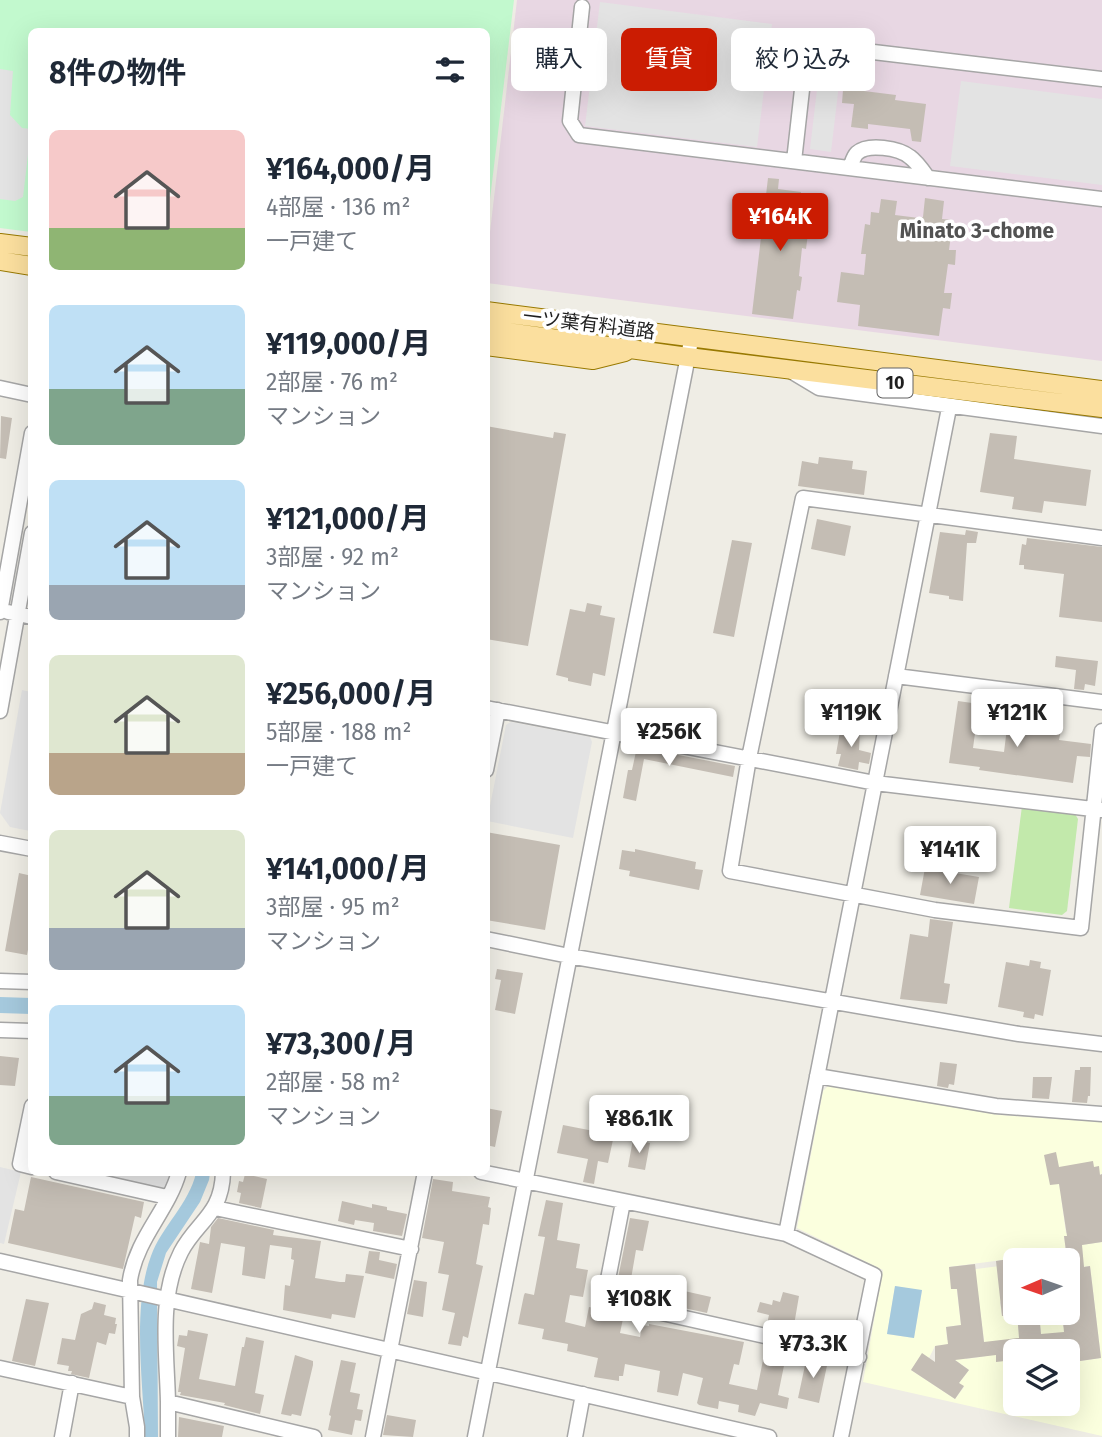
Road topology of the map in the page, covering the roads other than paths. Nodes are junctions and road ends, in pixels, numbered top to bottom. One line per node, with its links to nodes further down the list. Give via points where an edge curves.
1 (582, 7): 3 (street, via 570,121 579,135)
2 (1102, 79): 3 (street, via 811,48 806,54)
3 (794, 161): 4 (street)
4 (850, 168): 5 (street); 5 (street, via 856,154 877,148 912,157)
5 (929, 178): 6 (street)
6 (1102, 199)
7 (0, 243): 8 (main road)
8 (28, 246)
9 (4, 263): 10 (main road)
10 (28, 266)
11 (490, 312): 13 (main road, 一ツ葉有料道路 / 10)
12 (490, 330): 15 (main road, 一ツ葉有料道路 / 10)
13 (691, 338): 16 (street); 19 (main road, 10)
14 (490, 347): 15 (main road, via 593,360)
15 (636, 350): 16 (main road, 一ツ葉有料道路 / 10)
16 (688, 357): 17 (main road, 10); 36 (street)
17 (787, 370): 21 (street, via 819,388); 22 (main road, 10)
18 (0, 388): 20 (street)
19 (1102, 390)
20 (28, 394)
21 (949, 408): 23 (street); 25 (street)
22 (1102, 408)
23 (1102, 426)
24 (28, 455): 28 (street)
25 (928, 515): 26 (street); 30 (street); 37 (street, via 803,498)
26 (1102, 538)
27 (28, 574): 29 (street)
28 (0, 611): 29 (street)
29 (24, 615): 33 (street)
30 (896, 676): 31 (street); 38 (street)
31 (1102, 702)
32 (492, 709): 34 (street); 36 (street)
33 (0, 711)
34 (490, 729)
35 (1102, 731): 39 (street)
36 (614, 732): 37 (street); 44 (street)
37 (749, 758): 38 (street); 42 (street, via 730,871)
38 (875, 783): 39 (street); 42 (street)
39 (1098, 810): 42 (street, via 1081,928)
40 (0, 843): 41 (street)
41 (28, 848)
42 (853, 895): 47 (street)
43 (490, 940): 44 (street)
44 (569, 956): 47 (street); 60 (street)
45 (0, 981): 46 (street)
46 (28, 982)
47 (832, 1000): 50 (street); 51 (street)
48 (0, 1030): 49 (street)
49 (28, 1031)
50 (1102, 1044)
51 (817, 1076): 52 (street, via 996,1106); 64 (street)
52 (1102, 1114)
53 (28, 1125): 54 (street, via 20,1164)
54 (28, 1166)
55 (490, 1174): 60 (street)
56 (73, 1176): 61 (street)
57 (178, 1176): 61 (street)
58 (222, 1176): 63 (street)
59 (424, 1176): 65 (street)
60 (525, 1182): 62 (street); 72 (street)
61 (167, 1198): 67 (street, via 133,1263)
62 (623, 1202): 64 (street); 70 (street, via 604,1300)
63 (215, 1208): 65 (street); 68 (street, via 181,1252)
64 (786, 1234): 70 (street, via 874,1275)
65 (411, 1249): 69 (street)
66 (0, 1261): 67 (street)
67 (133, 1291): 68 (street); 75 (street)
68 (164, 1298): 69 (street); 76 (street)
69 (389, 1351): 72 (street); 82 (street)
70 (859, 1357): 86 (street)
71 (0, 1368): 73 (street)
72 (488, 1373): 74 (street); 83 (street)
73 (72, 1383): 75 (street); 78 (street)
74 (583, 1394): 77 (street); 84 (street)
75 (132, 1396): 79 (street)
76 (168, 1402): 80 (street); 81 (street)
77 (753, 1435): 85 (street)
78 (62, 1437)
79 (137, 1437)
80 (168, 1437)
81 (314, 1437)
82 (373, 1437)
83 (475, 1437)
84 (575, 1437)
85 (769, 1437)
86 (841, 1437)

